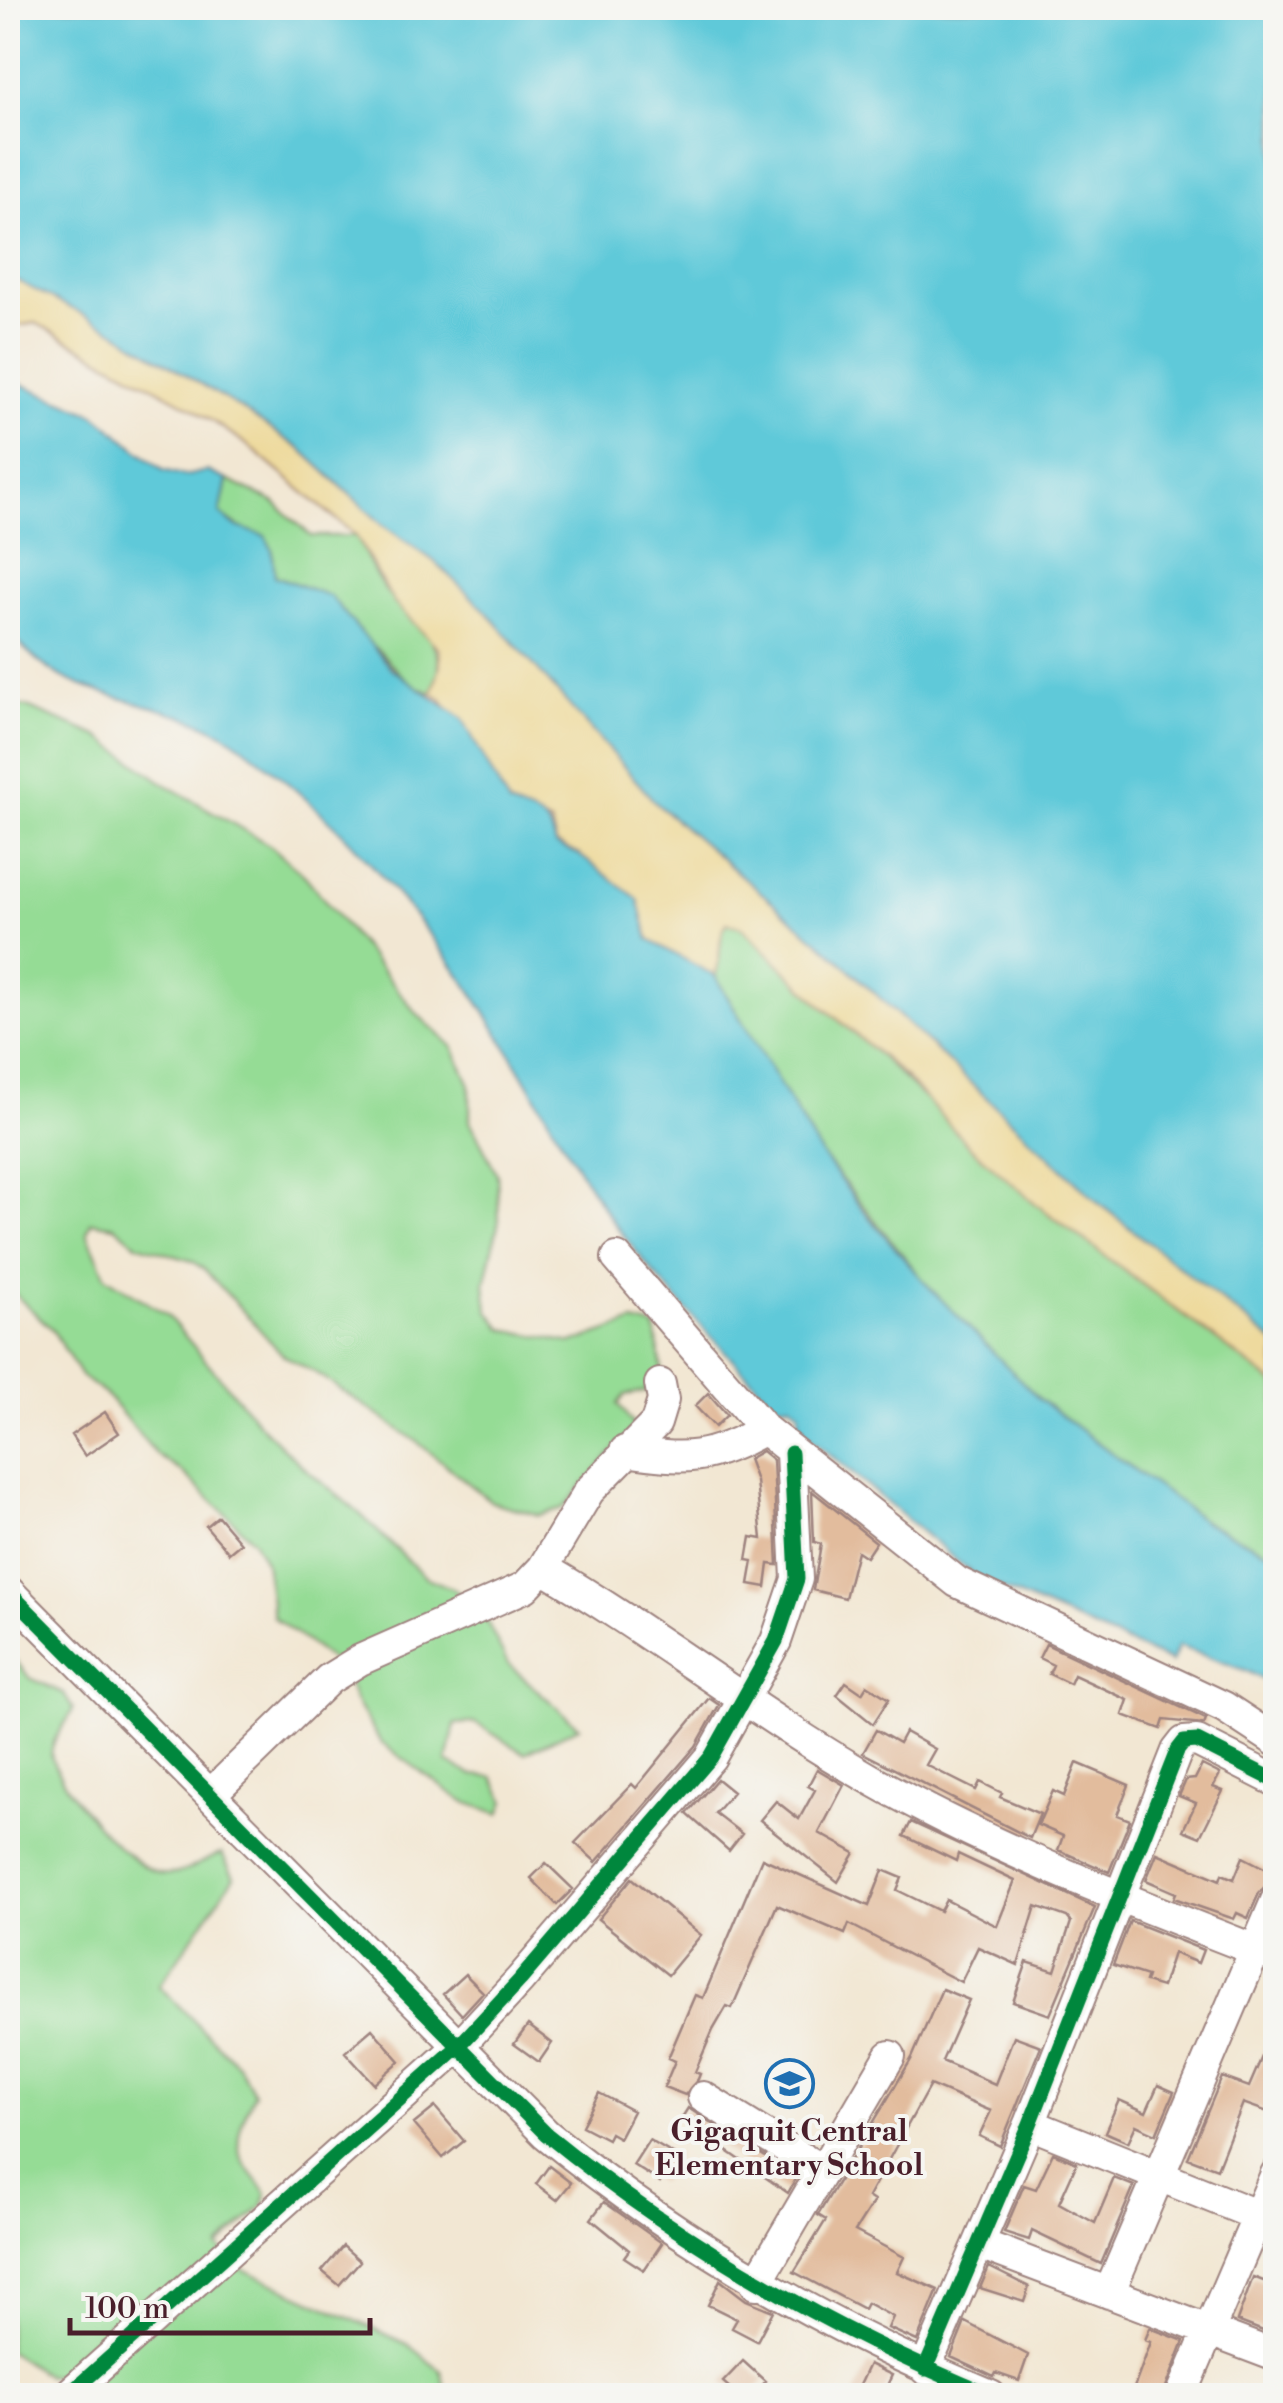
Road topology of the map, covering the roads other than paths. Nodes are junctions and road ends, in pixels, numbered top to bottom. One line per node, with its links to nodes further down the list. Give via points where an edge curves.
1 (618, 1258): 3 (street)
2 (660, 1384): 4 (street, via 664,1400 656,1423)
3 (764, 1429): 4 (street, via 710,1457); 5 (street)
4 (625, 1451): 6 (street, via 590,1491)
5 (791, 1452): 8 (street, via 796,1579 776,1641); 9 (street, via 948,1575 1224,1707)
6 (542, 1568): 8 (street); 11 (street, via 512,1594 329,1678)
7 (8, 1591): 11 (street)
8 (744, 1703): 12 (street, via 917,1805); 15 (street, via 711,1757)
9 (1276, 1741)
10 (1276, 1780): 12 (street, via 1197,1741 1184,1742)
11 (212, 1794): 15 (street)
12 (1118, 1894): 14 (street); 18 (street)
13 (1276, 1901): 14 (street)
14 (1264, 1954): 21 (street)
15 (458, 2047): 24 (street, via 602,2180); 29 (street)
16 (890, 2056): 19 (street)
17 (702, 2097): 19 (street)
18 (1030, 2124): 21 (street); 23 (street)
19 (821, 2170): 24 (street)
20 (1276, 2174): 22 (street)
21 (1160, 2176): 22 (street); 25 (street)
22 (1267, 2219): 26 (street)
23 (980, 2244): 25 (street); 28 (street)
24 (756, 2284): 28 (street)
25 (1108, 2293): 26 (street)
26 (1209, 2331): 27 (street); 31 (street)
27 (1276, 2356)
28 (925, 2369): 30 (street)
29 (67, 2396)
30 (990, 2396)
31 (1180, 2396)

